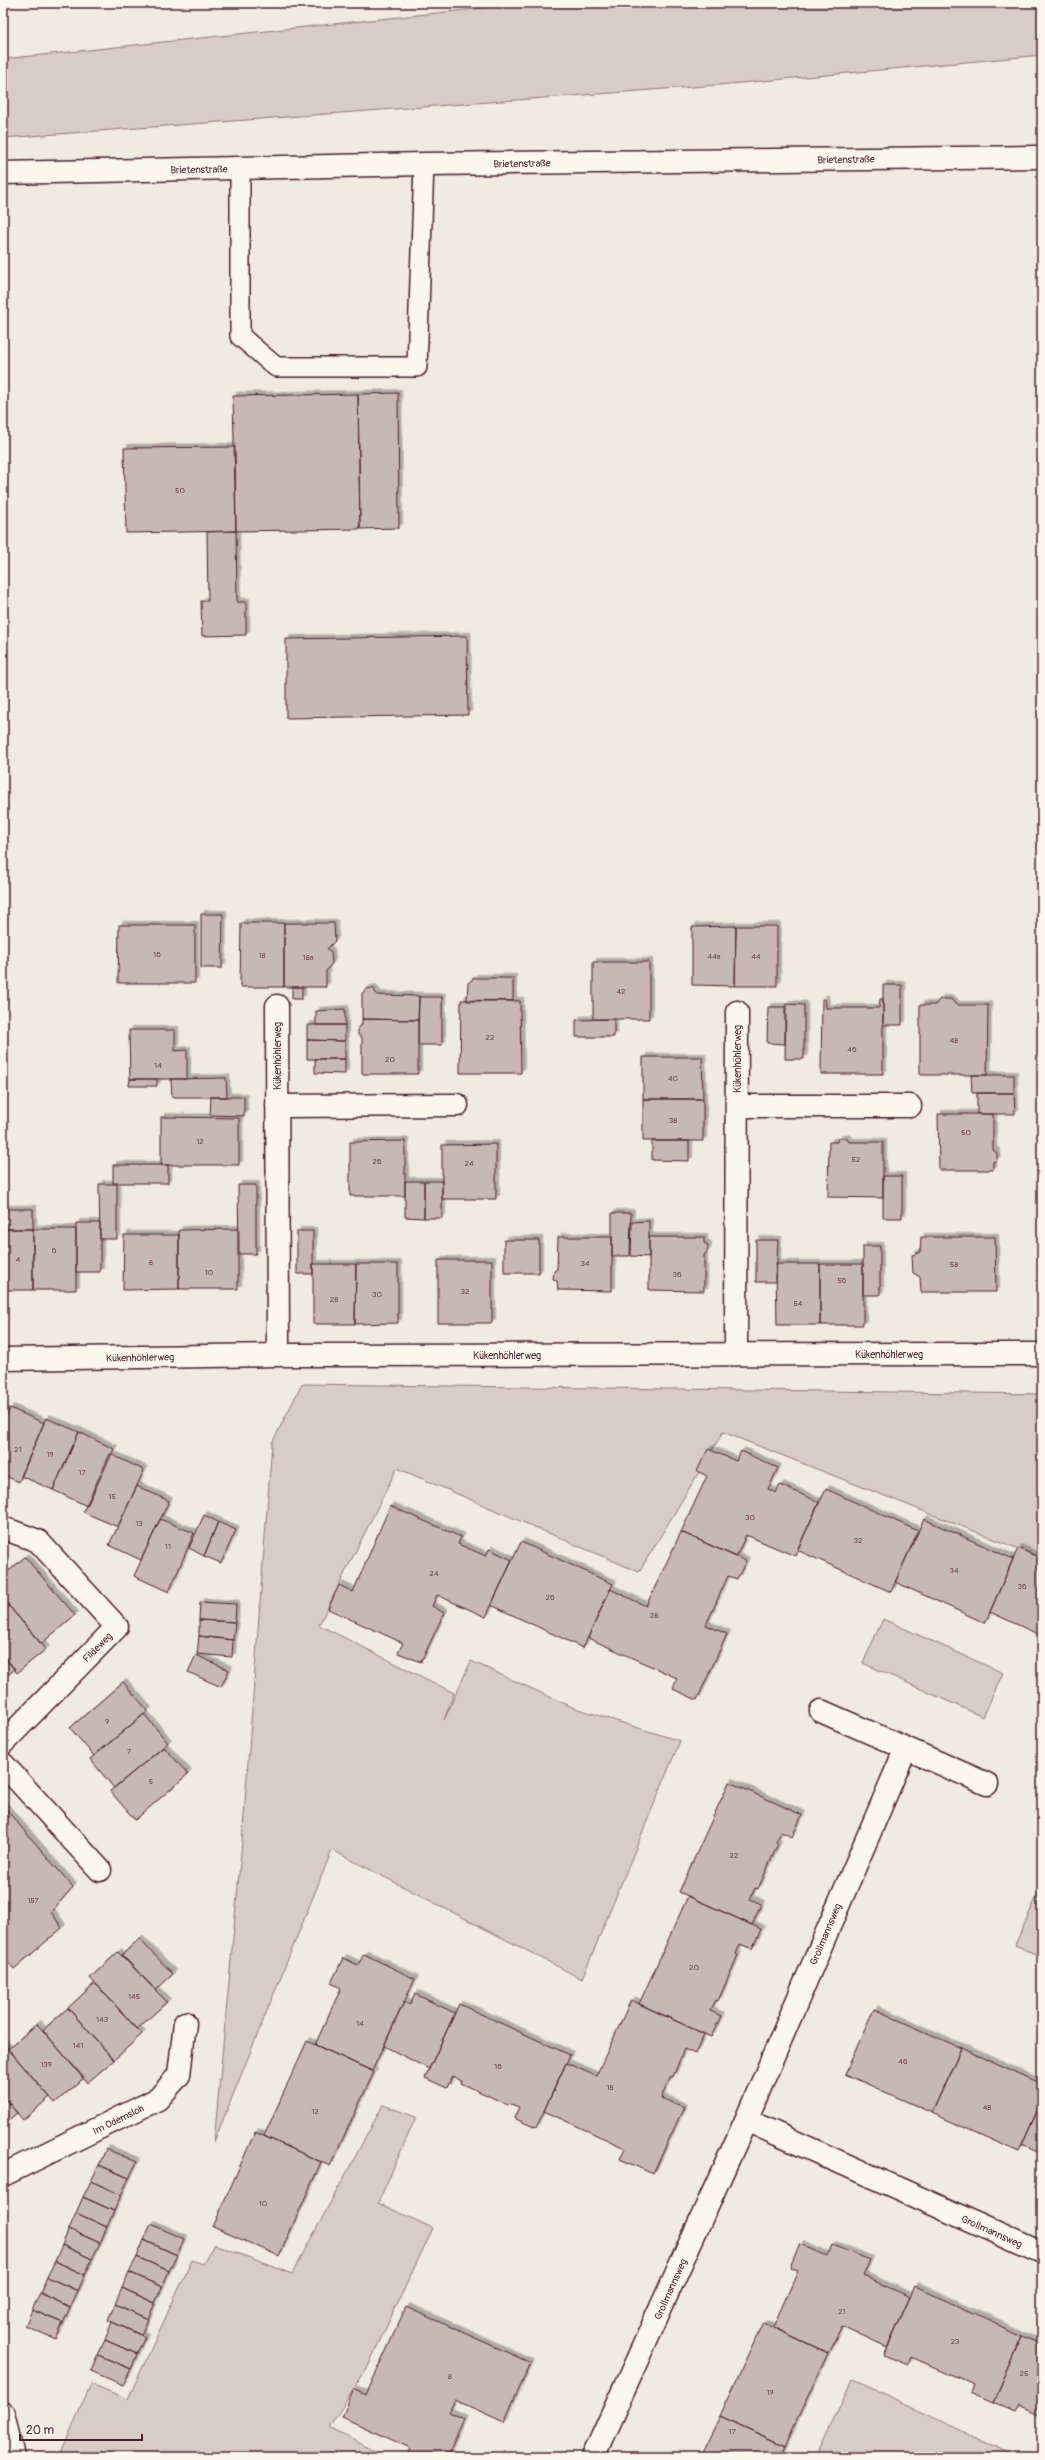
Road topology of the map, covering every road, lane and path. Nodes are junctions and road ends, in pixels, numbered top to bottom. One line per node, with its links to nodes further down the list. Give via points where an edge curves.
1 (1042, 157): 2 (street, Brietenstraße)
2 (424, 164): 3 (street, Brietenstraße); 3 (lane, via 417,368 276,368 240,336)
3 (240, 168): 4 (street, Brietenstraße)
4 (3, 174)
5 (277, 1006): 8 (street, Kükenhöhlerweg)
6 (737, 1012): 9 (street, Kükenhöhlerweg)
7 (457, 1105): 8 (street)
8 (277, 1106): 13 (street, Kükenhöhlerweg)
9 (737, 1106): 10 (street, Kükenhöhlerweg); 11 (street, Kükenhöhlerweg)
10 (910, 1106)
11 (736, 1354): 12 (street, Kükenhöhlerweg); 13 (street, Kükenhöhlerweg)
12 (1042, 1354)
13 (278, 1355): 14 (street, Kükenhöhlerweg)
14 (3, 1359)
15 (3, 1528): 17 (street, Fildeweg, via 38,1541 117,1627)
16 (821, 1711): 18 (street)
17 (3, 1743)
18 (906, 1748): 20 (street); 23 (street, Grollmannsweg)
19 (3, 1764): 21 (street)
20 (987, 1784)
21 (100, 1870)
22 (185, 2023): 24 (street, Im Odemsloh, via 179,2075 158,2099)
23 (746, 2120): 25 (street, Grollmannsweg); 28 (street, Grollmannsweg)
24 (3, 2175)
25 (1042, 2253)
26 (3, 2413): 27 (street)
27 (13, 2457)
28 (593, 2457)

